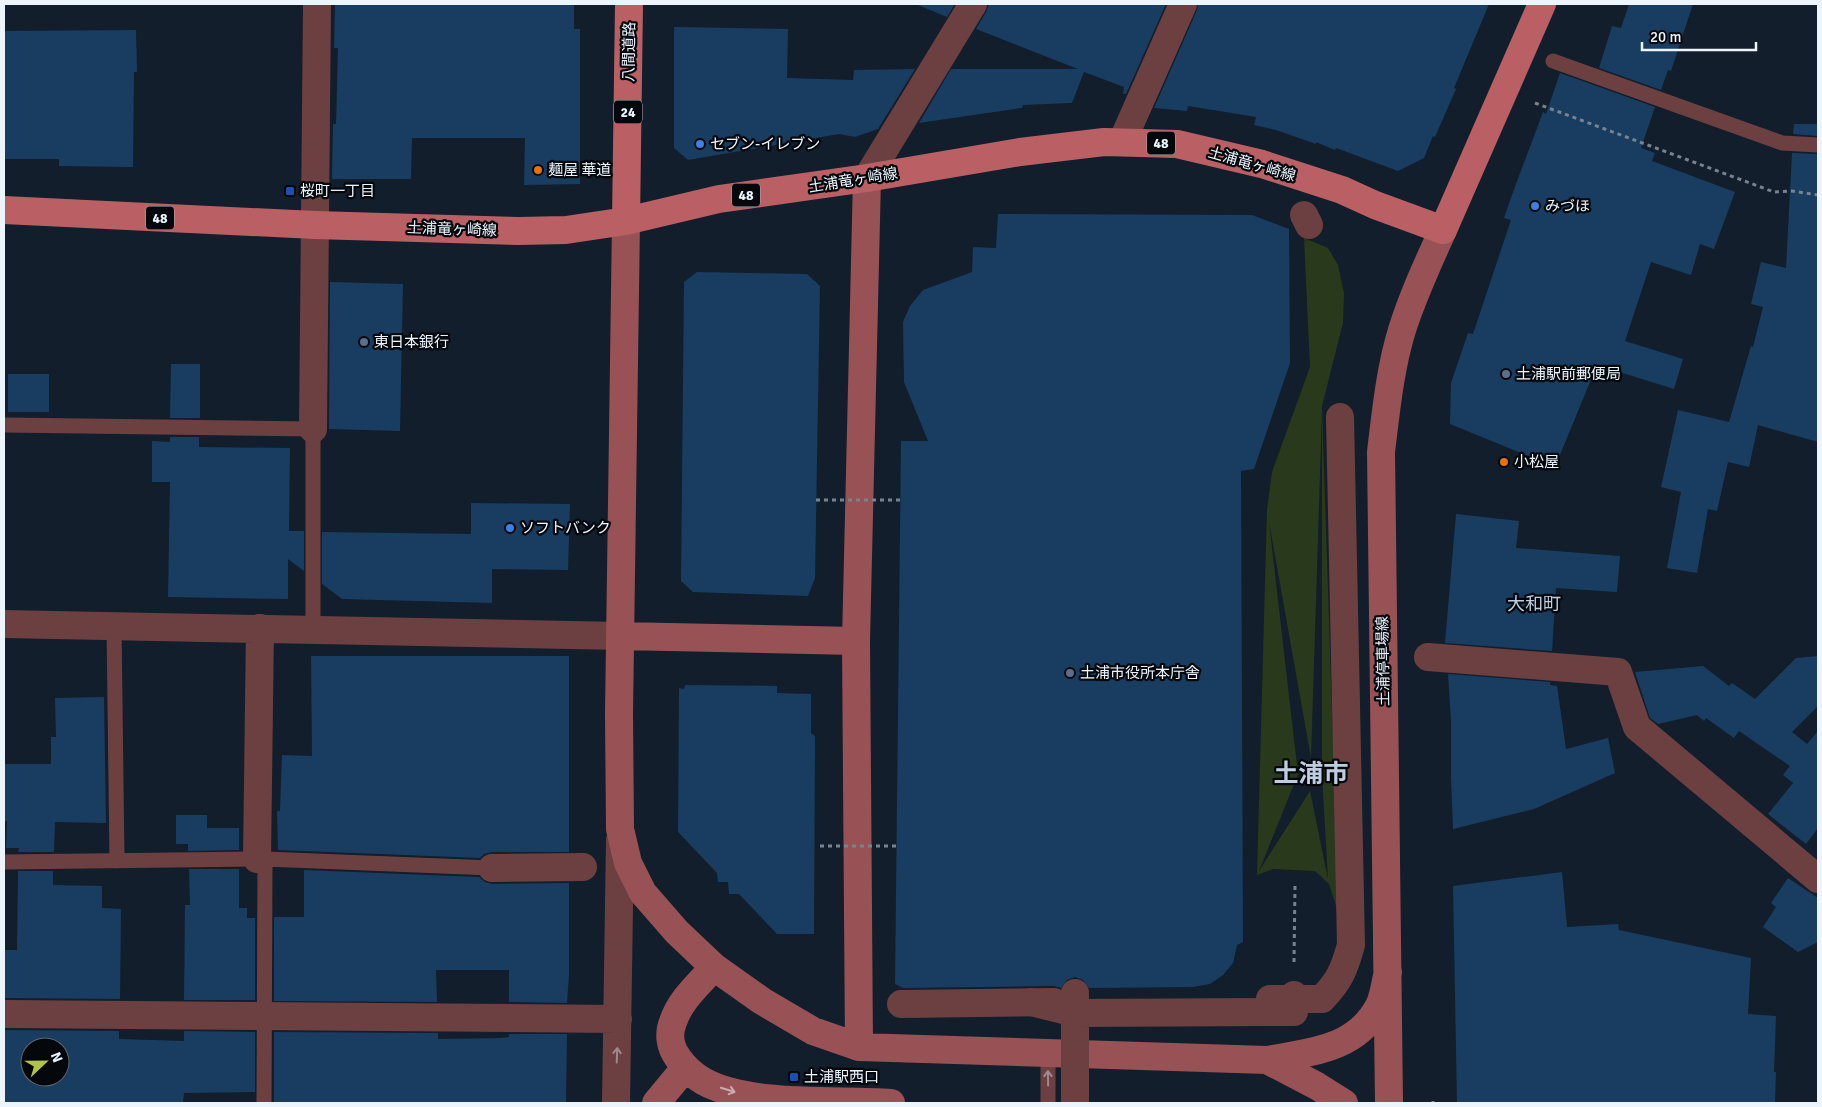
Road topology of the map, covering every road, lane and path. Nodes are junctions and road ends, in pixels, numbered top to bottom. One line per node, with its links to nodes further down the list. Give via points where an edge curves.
1 (317, 4): 14 (street)
2 (629, 4): 13 (main road, 八間道路 / 24)
3 (973, 4): 10 (street)
4 (1183, 4): 8 (street)
5 (1542, 4): 15 (main road)
6 (1553, 61): 9 (lane, via 1782,143)
7 (1534, 102): 11 (path, via 1774,192)
8 (1122, 142): 10 (main road, 土浦竜ヶ崎線 / 48, via 1020,152); 15 (main road, 土浦竜ヶ崎線 / 48, via 1177,144 1262,164 1342,190)
9 (1818, 145)
10 (867, 178): 13 (main road, 土浦竜ヶ崎線 / 48, via 719,199); 26 (street)
11 (1818, 195)
12 (4, 210): 14 (main road, 土浦竜ヶ崎線 / 48)
13 (626, 221): 14 (main road, 土浦竜ヶ崎線 / 48, via 566,230 518,231); 25 (street)
14 (315, 225): 18 (street)
15 (1443, 230): 39 (street, 土浦停車場線, via 1418,283 1402,331 1390,385 1381,452)
16 (1340, 418): 41 (street, via 1351,945 1335,985 1322,999)
17 (4, 425): 18 (lane)
18 (313, 429): 24 (lane)
19 (816, 500): 20 (path, bridge)
20 (900, 500)
21 (4, 624): 22 (street)
22 (114, 625): 23 (street); 32 (lane)
23 (260, 628): 24 (street); 31 (street)
24 (313, 631): 25 (street)
25 (621, 636): 26 (street); 28 (street)
26 (856, 640): 47 (street)
27 (1428, 657): 36 (street, via 1618,672 1637,727)
28 (620, 829): 38 (street, via 628,863 643,893 676,932); 46 (street)
29 (820, 846): 30 (path, bridge)
30 (896, 846)
31 (261, 859): 32 (lane); 35 (lane); 45 (lane)
32 (117, 861): 33 (lane)
33 (4, 862)
34 (584, 867): 35 (street)
35 (492, 868)
36 (1818, 879)
37 (1295, 885): 40 (path)
38 (714, 967): 47 (street, via 762,1002 805,1026); 50 (street, via 680,1006 672,1023 670,1040)
39 (1388, 972): 49 (street, via 1379,1005 1366,1024 1354,1034 1327,1048); 58 (street, 土浦停車場線)
40 (1294, 995): 42 (street, bridge, via 1294,1012)
41 (1031, 1002): 42 (street, bridge); 43 (street)
42 (1075, 1003): 56 (street, bridge)
43 (901, 1004)
44 (4, 1014): 45 (street)
45 (264, 1015): 46 (street); 51 (lane)
46 (618, 1018): 52 (street, one-way to 46)
47 (859, 1047): 48 (street)
48 (1048, 1052): 49 (street); 55 (lane, one-way to 48)
49 (1267, 1060): 57 (street)
50 (685, 1068): 53 (street); 54 (street, one-way to 54, via 703,1081 754,1097)
51 (264, 1103)
52 (616, 1103)
53 (656, 1103)
54 (891, 1103)
55 (1048, 1103)
56 (1075, 1103)
57 (1344, 1103)
58 (1389, 1103)

